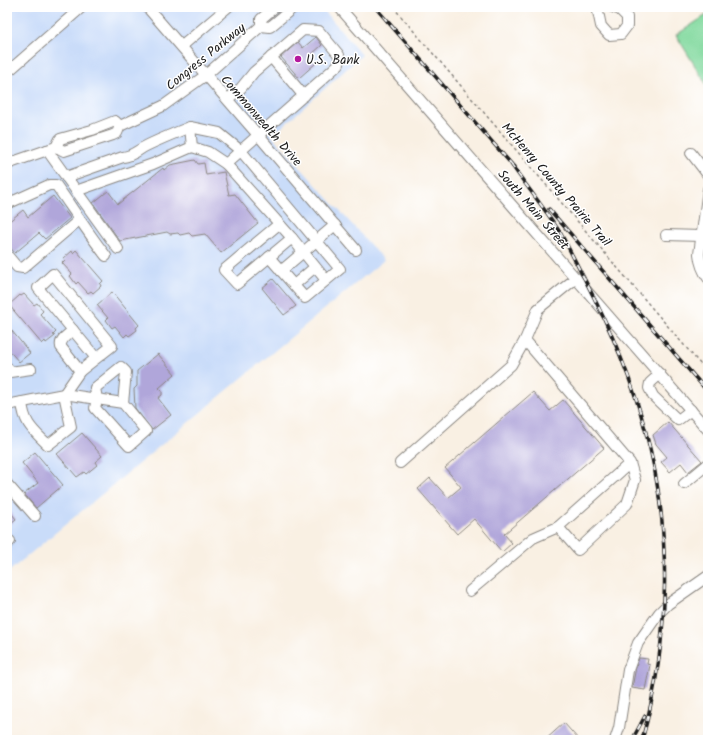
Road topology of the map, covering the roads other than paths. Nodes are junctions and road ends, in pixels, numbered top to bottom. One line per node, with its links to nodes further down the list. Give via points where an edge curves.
1 (82, 7): 12 (street, via 11,69)
2 (147, 7): 10 (street, Commonwealth Drive)
3 (228, 7): 10 (street)
4 (275, 7): 9 (street, Congress Parkway, via 261,19)
5 (294, 7): 9 (street, Congress Parkway, via 270,27)
6 (339, 7): 44 (street, South Main Street)
7 (597, 7): 8 (street, via 601,26 609,35 621,34 626,26 627,17)
8 (612, 7)
9 (261, 26): 13 (street, Congress Parkway)
10 (182, 46): 13 (street, Commonwealth Drive)
11 (271, 57): 14 (street); 14 (street, via 303,30 319,31 339,55 339,64); 15 (street)
12 (7, 66)
13 (206, 75): 15 (street, Commonwealth Drive); 19 (street, Congress Parkway, via 163,106 120,126 117,133 64,151)
14 (304, 96): 17 (street)
15 (228, 99): 17 (street, Commonwealth Drive)
16 (190, 127): 18 (street); 20 (street, via 219,133); 25 (street, via 128,156)
17 (258, 135): 20 (street); 31 (street, Commonwealth Drive)
18 (192, 147): 23 (street, via 208,152); 27 (street, via 153,164)
19 (52, 149): 22 (street, Congress Parkway); 25 (street)
20 (241, 150): 23 (street); 35 (street)
21 (691, 153): 24 (street)
22 (7, 164)
23 (226, 164): 30 (street)
24 (708, 175)
25 (66, 177): 27 (street)
26 (708, 189): 33 (street)
27 (76, 191): 36 (street)
28 (7, 204): 29 (street, via 49,185 56,185)
29 (79, 220): 39 (street, via 22,268 17,267); 40 (street)
30 (279, 224): 34 (street); 41 (street, via 224,270 237,284)
31 (335, 225): 35 (street); 37 (street, Commonwealth Drive)
32 (666, 235): 33 (street)
33 (701, 236): 45 (street, via 700,263)
34 (292, 238): 38 (street); 41 (street)
35 (317, 241): 38 (street); 46 (street, via 340,269)
36 (118, 249)
37 (356, 250)
38 (303, 253): 42 (street); 43 (street)
39 (7, 255)
40 (106, 256)
41 (269, 257): 43 (street)
42 (315, 267): 46 (street); 47 (street)
43 (281, 271): 47 (street)
44 (576, 278): 49 (street, via 538,309); 54 (street, South Main Street)
45 (708, 278)
46 (326, 280): 47 (street, via 305,298)
47 (294, 285)
48 (73, 330): 50 (street); 50 (street, via 38,288 54,274 112,346); 53 (street, via 60,343)
49 (525, 340): 62 (street, via 511,366); 63 (street)
50 (96, 358): 53 (street)
51 (7, 367): 52 (street, via 10,372)
52 (31, 369)
53 (80, 371): 55 (street)
54 (660, 374): 60 (street, South Main Street); 60 (street, via 650,383 649,388 654,396 678,420)
55 (64, 394): 56 (street); 57 (street); 57 (street, via 70,427 48,445 29,426 23,414)
56 (97, 399): 58 (street); 58 (street, via 95,388 121,367 126,372); 58 (street, via 95,408 129,446 146,431)
57 (22, 402): 59 (street)
58 (123, 403)
59 (7, 405)
60 (691, 410): 61 (street, South Main Street)
61 (708, 430)
62 (400, 463)
63 (630, 463): 68 (street); 68 (street, via 635,480 627,504 578,550)
64 (708, 464): 66 (street)
65 (7, 484): 67 (street)
66 (684, 484)
67 (35, 516)
68 (558, 527): 70 (street, via 533,538)
69 (708, 576): 71 (street, via 668,604 638,643 628,670 619,728)
70 (470, 590)
71 (614, 740)

